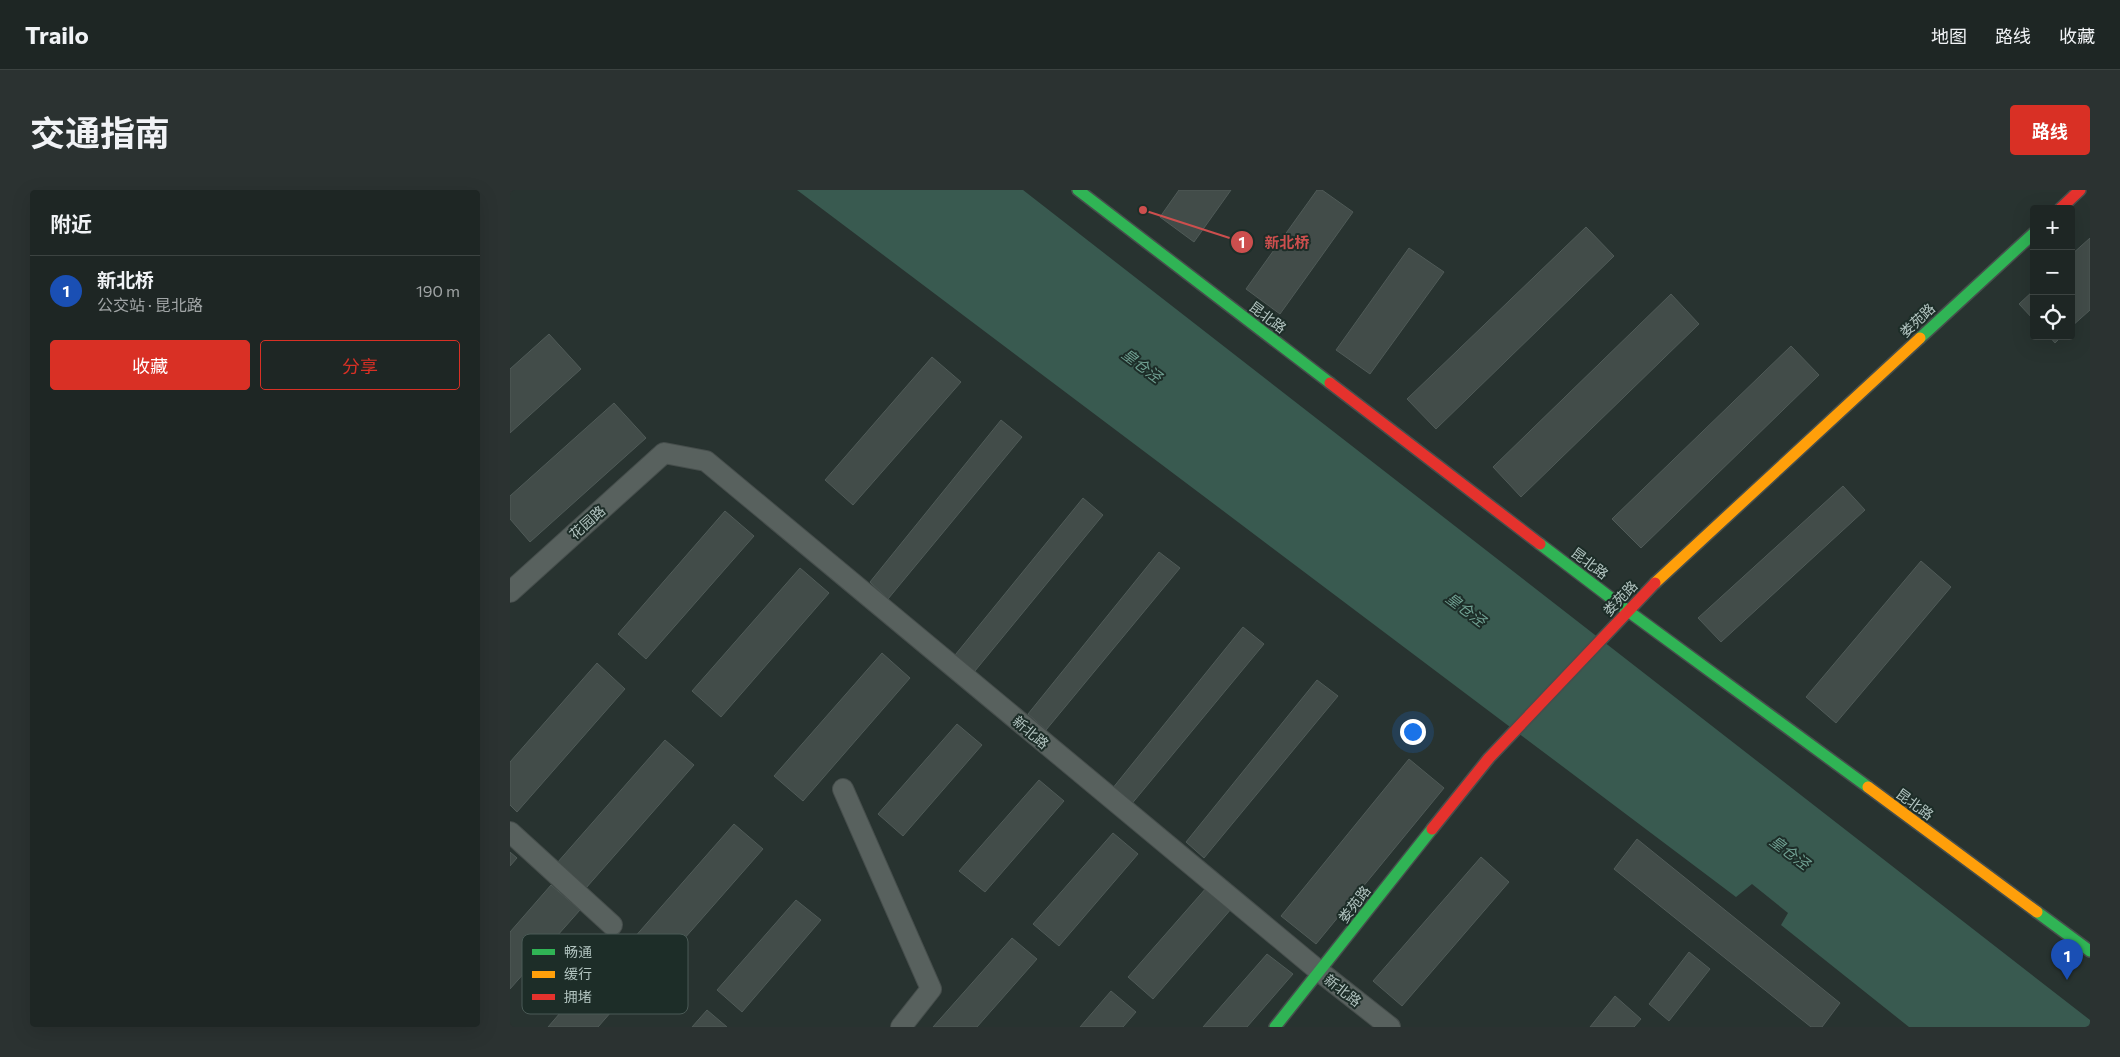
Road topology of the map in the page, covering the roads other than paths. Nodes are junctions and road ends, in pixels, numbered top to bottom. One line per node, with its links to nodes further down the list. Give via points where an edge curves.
1 (1078, 190): 7 (street, 昆北路)
2 (2080, 190): 3 (street)
3 (2064, 205)
4 (2030, 237): 7 (street, 娄苑路, via 1668,570)
5 (664, 453): 6 (street, 花园路); 12 (street, 新北路, via 706,462)
6 (510, 592)
7 (1628, 611): 11 (street, 昆北路); 12 (street, 娄苑路, via 1489,758)
8 (843, 789): 13 (street, via 932,989)
9 (510, 832): 10 (street)
10 (612, 925)
11 (2090, 951)
12 (1319, 971): 14 (street, 娄苑路); 15 (street, 新北路)
13 (901, 1027)
14 (1275, 1027)
15 (1390, 1027)

